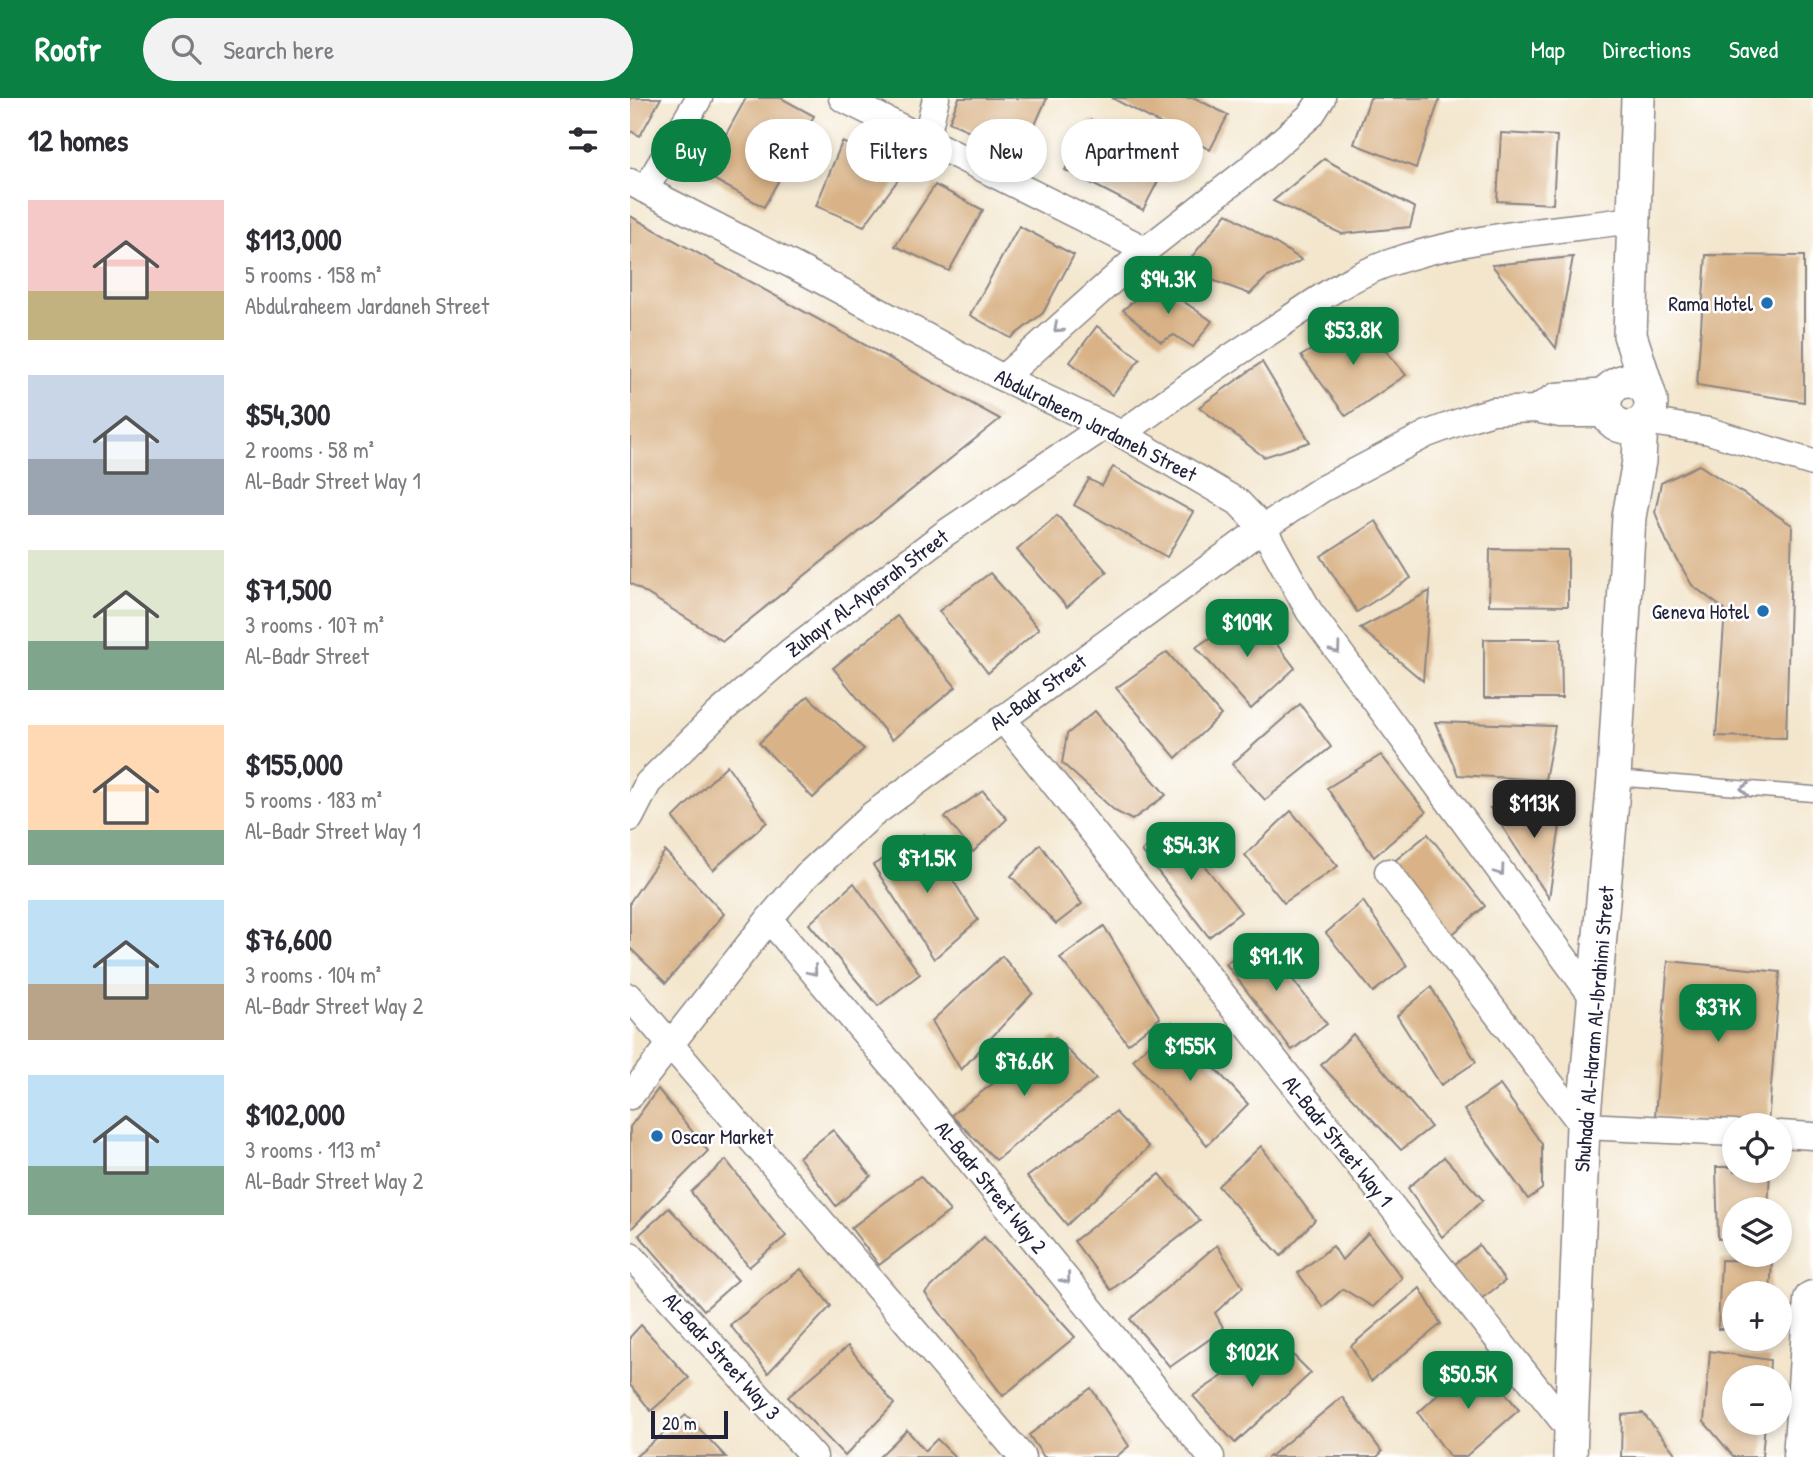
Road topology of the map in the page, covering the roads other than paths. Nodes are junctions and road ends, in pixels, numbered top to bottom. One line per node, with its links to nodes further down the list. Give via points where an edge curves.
1 (699, 98): 9 (street)
2 (842, 98): 6 (street)
3 (936, 98): 7 (street)
4 (1322, 98): 11 (street, via 1311,115 1247,171)
5 (1638, 98): 10 (street, Shuhada' Al-Haram Al-Ibrahimi Street)
6 (884, 119)
7 (931, 119)
8 (952, 153): 11 (street)
9 (638, 186): 12 (street, Abdulraheem Jardaneh Street)
10 (1633, 220): 13 (street, Shuhada' Al-Haram Al-Ibrahimi Street); 14 (street, Zuhayr Al-Ayasrah Street, via 1483,240 1367,272)
11 (1146, 250): 12 (street, one-way to 12)
12 (1003, 378): 14 (street, Abdulraheem Jardaneh Street)
13 (1628, 406): 15 (street, Al-Badr Street); 16 (street, Al-Badr Street, via 1556,396 1535,409 1493,411 1427,434 1322,489); 18 (street, Shuhada' Al-Haram Al-Ibrahimi Street, via 1629,517)
14 (1113, 430): 16 (street, Abdulraheem Jardaneh Street, via 1238,502); 19 (street, Zuhayr Al-Ayasrah Street, via 990,502 867,592)
15 (1813, 463)
16 (1263, 528): 17 (street, Al-Badr Street); 25 (street, Abdulraheem Jardaneh Street, one-way to 25, via 1309,611)
17 (1002, 718): 23 (street, Al-Badr Street, via 872,815 806,876); 34 (street, Al-Badr Street Way 1)
18 (1614, 778): 20 (lane, one-way to 18); 25 (street, Shuhada' Al-Haram Al-Ibrahimi Street)
19 (636, 781): 21 (street, Zuhayr Al-Ayasrah Street)
20 (1813, 794)
21 (630, 818)
22 (1388, 872): 28 (street)
23 (769, 919): 26 (street, Al-Badr Street); 37 (street, Al-Badr Street Way 2, one-way to 37)
24 (630, 997): 26 (street)
25 (1596, 1001): 28 (street, Shuhada' Al-Haram Al-Ibrahimi Street)
26 (671, 1045): 27 (street, Al-Badr Street); 36 (street)
27 (630, 1096)
28 (1583, 1126): 29 (street); 34 (street, Shuhada' Al-Haram Al-Ibrahimi Street)
29 (1722, 1132)
30 (1792, 1135): 31 (street)
31 (1813, 1136)
32 (630, 1255): 35 (street, Al-Badr Street Way 3)
33 (1813, 1300): 38 (main road)
34 (1570, 1444)
35 (814, 1457)
36 (1022, 1457)
37 (1211, 1457)
38 (1802, 1457)

